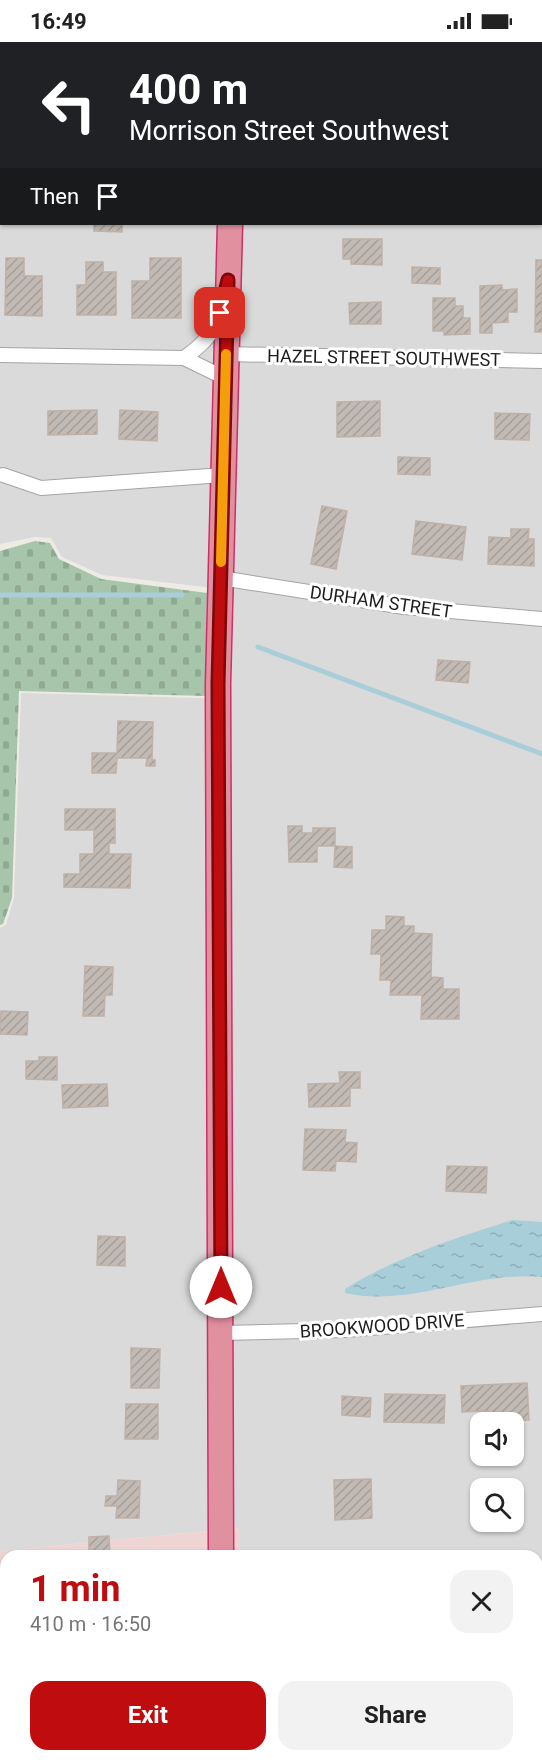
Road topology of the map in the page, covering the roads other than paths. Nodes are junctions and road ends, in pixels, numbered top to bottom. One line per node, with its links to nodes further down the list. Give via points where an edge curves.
1 (230, 225): 2 (highway)
2 (228, 280): 3 (highway); 5 (street, via 212,333)
3 (226, 354): 6 (street, HAZEL STREET SOUTHWEST); 7 (highway)
4 (0, 355): 5 (street)
5 (184, 358): 7 (street)
6 (542, 361)
7 (225, 378): 9 (highway)
8 (3, 475): 9 (street, via 41,488)
9 (223, 475): 10 (highway)
10 (220, 578): 11 (street, DURHAM STREET, via 404,607); 13 (highway)
11 (542, 619)
12 (542, 1314): 13 (street, BROOKWOOD DRIVE, via 345,1330)
13 (221, 1333): 14 (highway)
14 (221, 1550)

